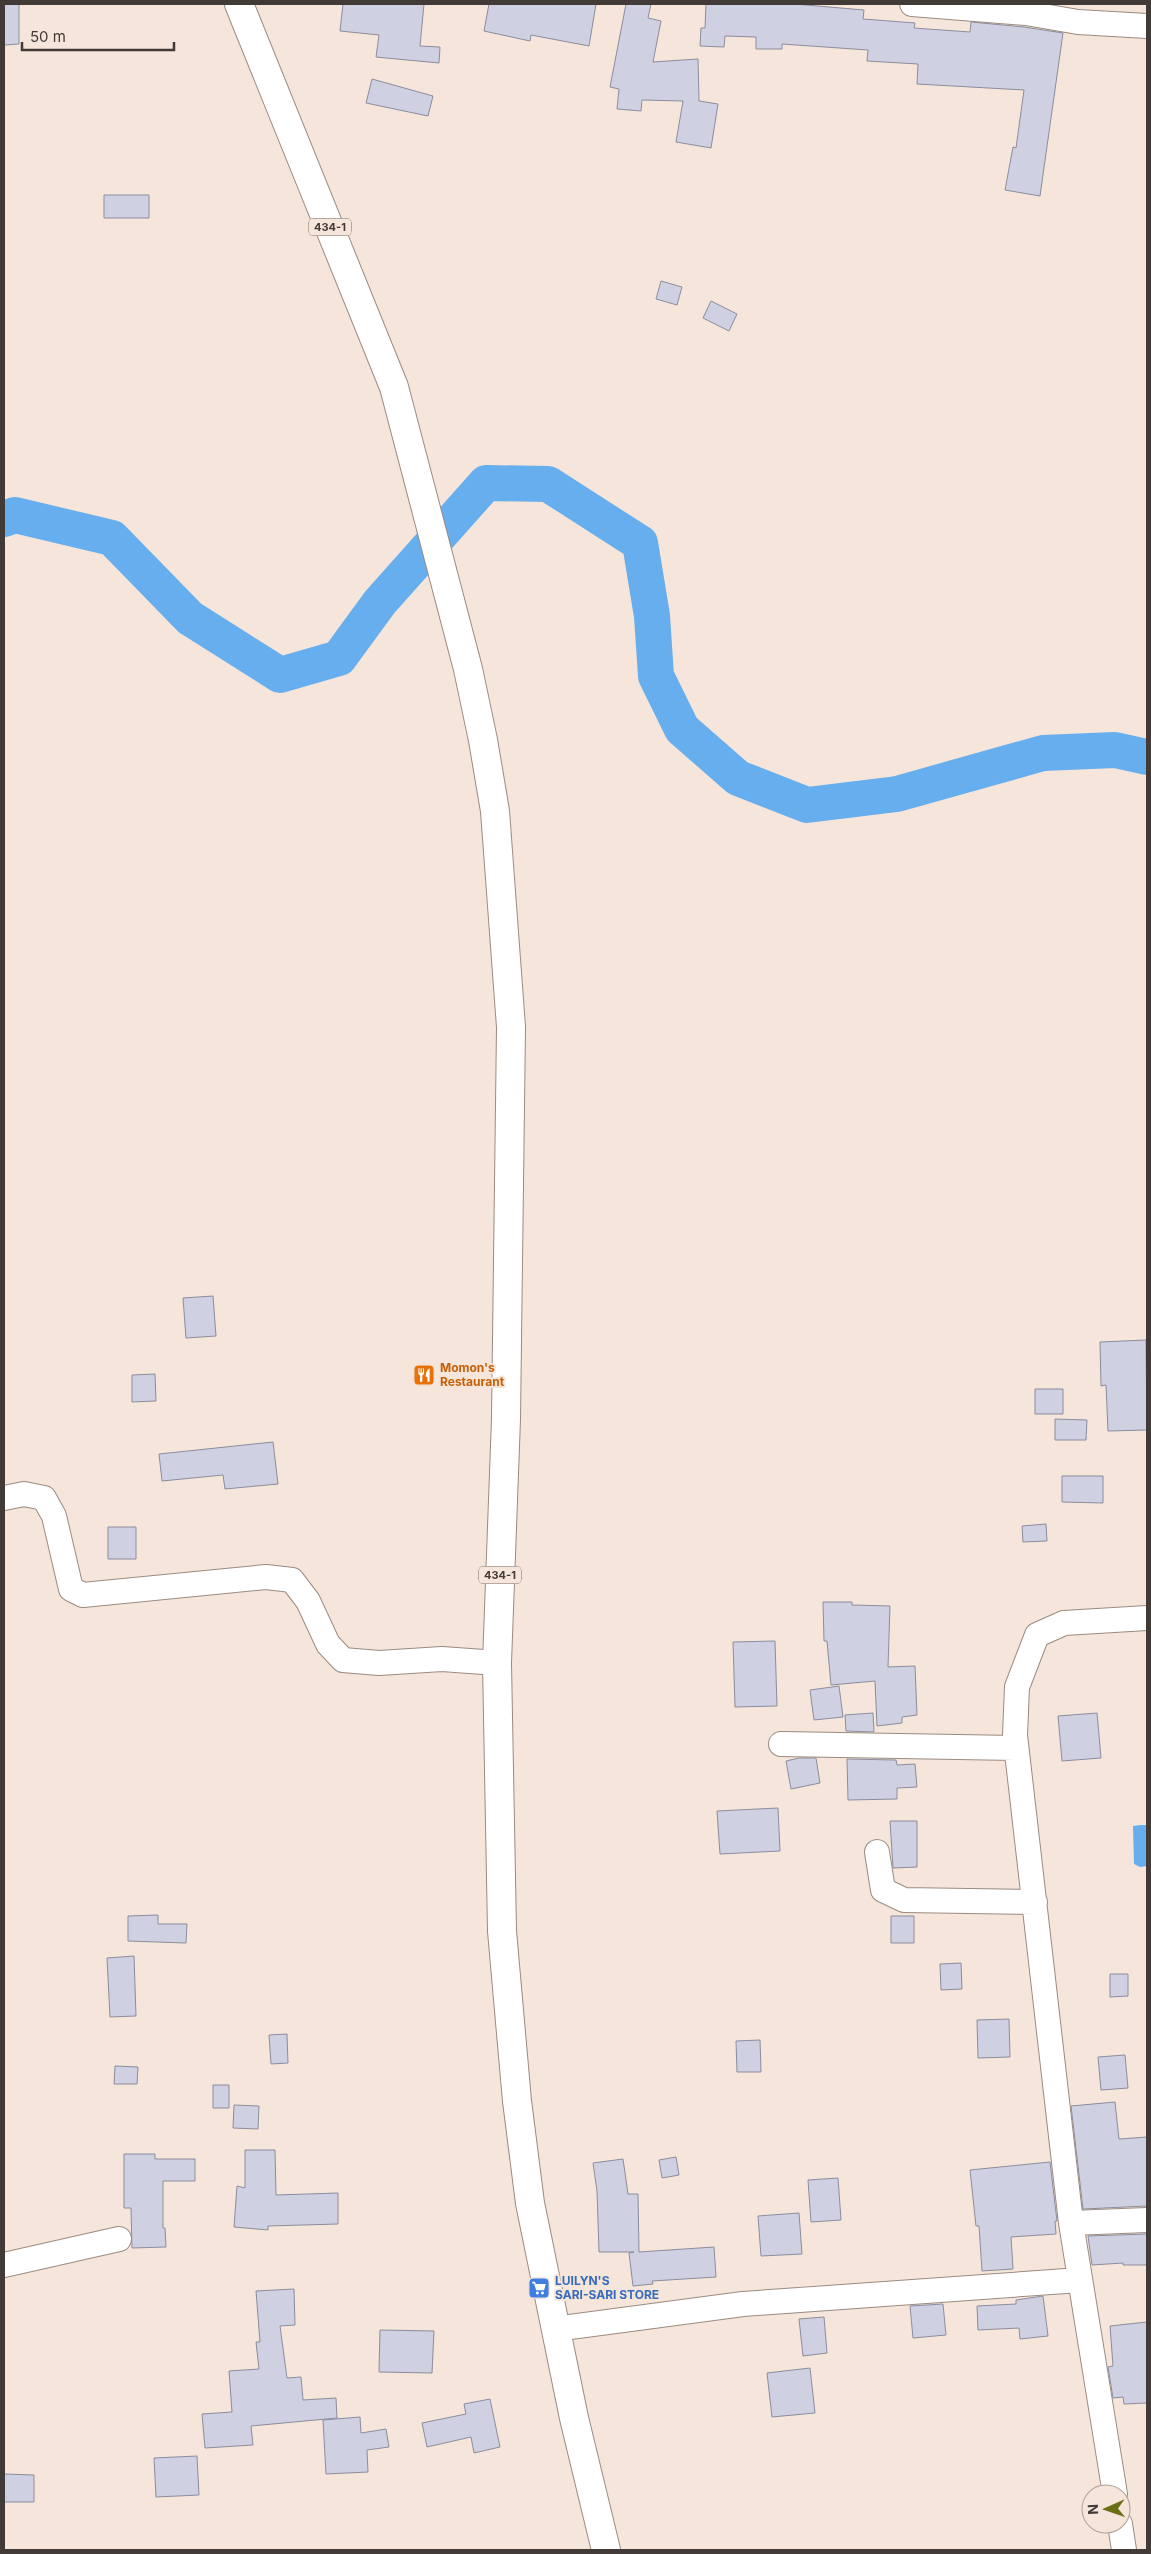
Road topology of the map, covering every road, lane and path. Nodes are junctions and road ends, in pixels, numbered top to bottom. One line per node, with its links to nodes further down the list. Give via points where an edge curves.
1 (239, 4): 8 (main road, 434-1, via 394,387 468,669 483,740 494,811 511,1027 506,1418)
2 (912, 4): 3 (street)
3 (953, 6): 4 (street, via 1026,13)
4 (1044, 10): 5 (street, via 1078,22)
5 (1147, 26)
6 (4, 1498): 8 (street, via 24,1494 44,1498 54,1516 71,1589 83,1595 266,1577 292,1580 308,1601 328,1644 343,1660 379,1663 442,1659)
7 (1147, 1618): 10 (street, via 1064,1623 1037,1635 1017,1686)
8 (497, 1664): 18 (main road, 434-1, via 502,1931 510,2029 530,2203)
9 (782, 1744): 10 (street)
10 (1016, 1748): 12 (street)
11 (877, 1852): 12 (street, via 883,1890 904,1900)
12 (1035, 1902): 14 (street)
13 (1147, 2220): 14 (street)
14 (1071, 2223): 17 (street)
15 (119, 2239): 16 (street)
16 (4, 2265)
17 (1080, 2280): 18 (street, via 743,2304); 19 (street)
18 (555, 2329): 21 (main road, 434-1)
19 (1113, 2484)
20 (1122, 2534): 22 (street)
21 (606, 2550)
22 (1124, 2550)

